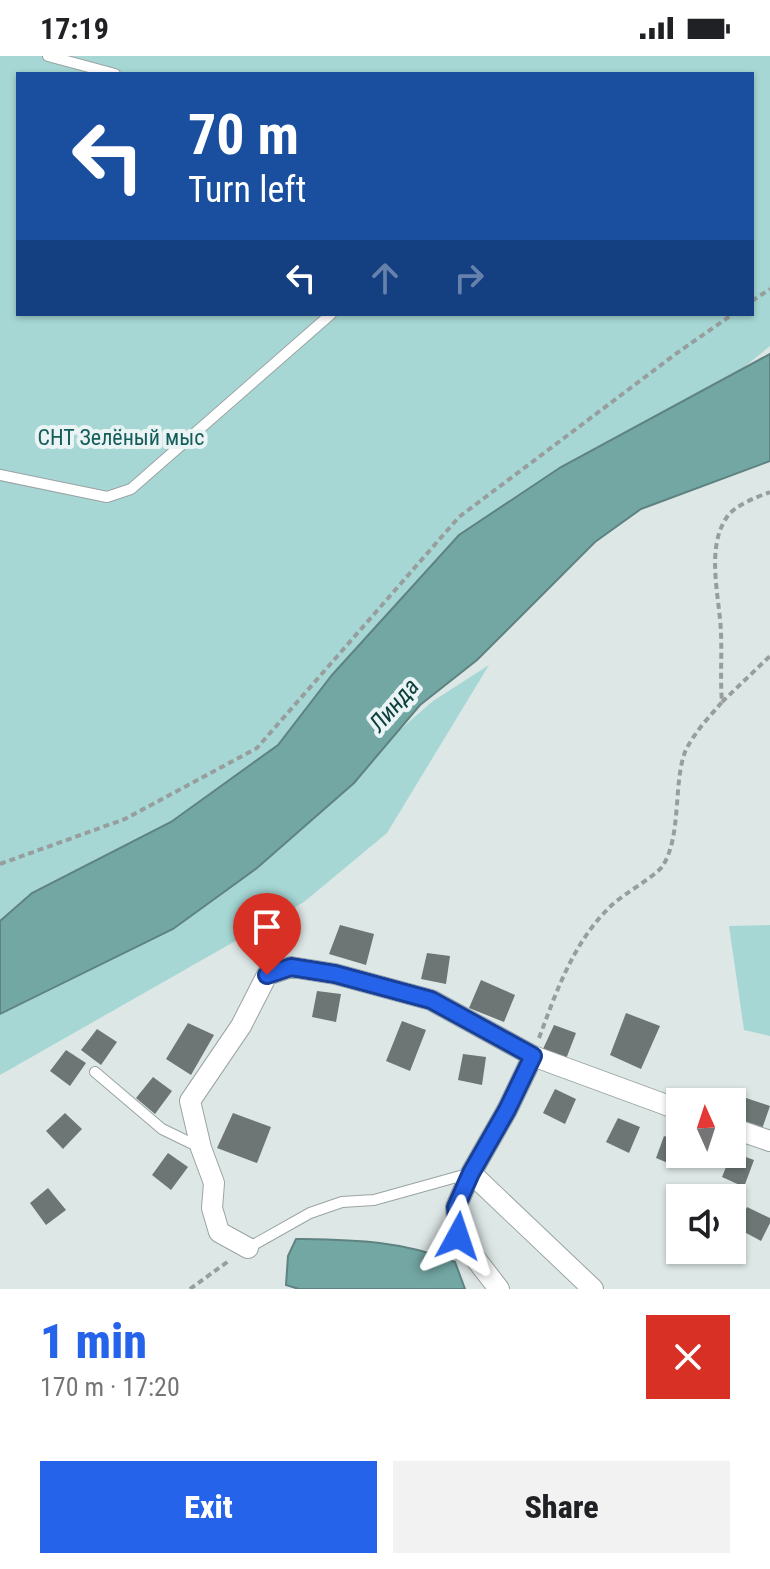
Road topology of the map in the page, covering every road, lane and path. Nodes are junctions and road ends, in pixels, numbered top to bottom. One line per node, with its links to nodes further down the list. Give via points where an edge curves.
1 (48, 56): 2 (lane)
2 (108, 72)
3 (329, 316): 5 (lane, via 131,489 107,497)
4 (730, 316): 9 (path, via 459,517 257,748 125,819)
5 (0, 475)
6 (770, 492): 8 (path, via 728,515 718,540 715,582)
7 (770, 656): 8 (path)
8 (722, 702): 10 (path, via 685,753 673,836 662,868 611,906 589,932 561,977)
9 (0, 864)
10 (533, 1056): 12 (street); 15 (street, via 431,1000 291,967 267,975 241,1026 190,1101); 16 (street)
11 (95, 1072): 15 (lane, via 162,1129)
12 (666, 1105)
13 (746, 1133): 14 (street)
14 (770, 1141)
15 (201, 1148): 17 (street, via 214,1183 212,1208 219,1232)
16 (471, 1173): 17 (lane, via 374,1200 342,1202 310,1213); 19 (street, via 456,1207 458,1236); 20 (street)
17 (248, 1248): 18 (path)
18 (190, 1289)
19 (499, 1289)
20 (593, 1289)

